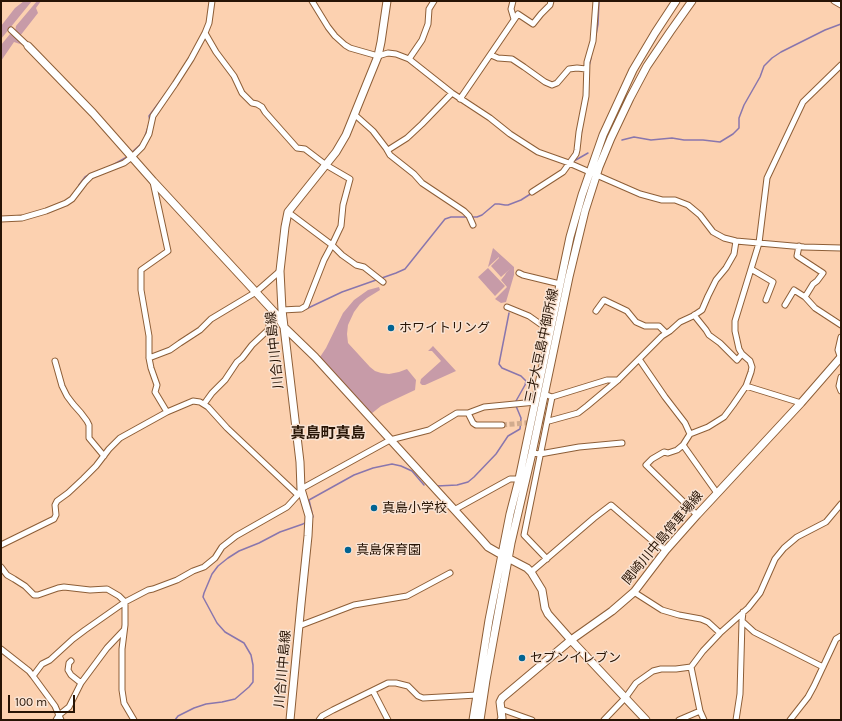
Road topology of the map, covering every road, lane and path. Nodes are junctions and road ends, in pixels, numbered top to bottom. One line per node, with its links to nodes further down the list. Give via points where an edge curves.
1 (212, 1): 14 (street)
2 (312, 1): 17 (street, via 334,36 350,48)
3 (387, 1): 17 (main road, 川合川中島線)
4 (434, 1): 18 (street, via 429,9 428,24 422,40)
5 (513, 1): 12 (street, via 511,9)
6 (551, 1): 12 (street, via 534,24 518,14)
7 (596, 1): 20 (street, via 593,41)
8 (676, 1): 28 (main road, 三才大豆島中御所線, via 633,70 603,134 592,164)
9 (692, 1): 28 (main road, 三才大豆島中御所線, via 647,66)
10 (834, 1): 11 (street)
11 (841, 5)
12 (514, 19): 16 (street)
13 (11, 30): 15 (street)
14 (205, 33): 25 (street, via 153,116 149,134 142,147); 27 (street, via 246,98 262,107 297,148 305,149)
15 (28, 46): 25 (main road)
16 (491, 54): 20 (street, via 498,58 512,59 545,82 552,84 557,83 569,69); 22 (street)
17 (378, 56): 18 (street, via 388,53); 23 (main road, 川合川中島線)
18 (409, 59): 21 (street)
19 (841, 65): 35 (street, via 803,102 766,178)
20 (586, 69): 26 (street, via 586,96 577,150)
21 (452, 93): 22 (street); 24 (street, via 407,138)
22 (460, 99): 26 (street, via 538,152)
23 (354, 114): 24 (street, via 373,131); 27 (main road, 川合川中島線, via 346,135)
24 (388, 150): 33 (street, via 390,155 422,183 464,210)
25 (132, 157): 29 (main road); 32 (street, via 124,163 91,176 66,203 22,218)
26 (569, 163): 28 (street); 30 (street, via 563,172)
27 (326, 165): 31 (main road, 川合川中島線); 36 (street, via 350,179 343,205 342,226)
28 (594, 174): 34 (street, via 640,194 688,205 700,215 713,232); 43 (main road, 三才大豆島中御所線, via 582,195); 66 (main road, 三才大豆島中御所線)
29 (153, 181): 44 (main road); 58 (street, via 168,251 141,270)
30 (532, 192)
31 (288, 212): 36 (street); 40 (main road, 川合川中島線)
32 (1, 219)
33 (473, 225)
34 (736, 241): 35 (street); 51 (street, via 734,254 716,280 702,310)
35 (760, 243): 37 (street); 39 (street)
36 (332, 245): 42 (street, via 356,265 364,266); 50 (street, via 306,306)
37 (799, 246): 38 (street); 45 (street, via 797,256 823,273)
38 (841, 248)
39 (751, 270): 46 (street, via 773,282); 57 (street, via 735,321 734,332)
40 (280, 271): 44 (street); 50 (main road, 川合川中島線)
41 (519, 273): 43 (street)
42 (381, 280)
43 (560, 284): 54 (main road, 三才大豆島中御所線)
44 (256, 292): 50 (main road); 58 (street, via 170,350)
45 (805, 297): 47 (street, via 794,290); 52 (street, via 815,308)
46 (766, 300)
47 (785, 305)
48 (507, 307): 54 (street, via 529,316)
49 (596, 311): 55 (street, via 604,300 627,311 636,322 645,326 659,326)
50 (279, 312): 53 (main road, 川合川中島線); 70 (street, via 271,317 268,330 237,362)
51 (694, 315): 55 (street); 57 (street, via 709,335 737,360)
52 (841, 325)
53 (284, 327): 76 (main road, via 315,357); 82 (main road, 川合川中島線, via 300,462)
54 (550, 329): 68 (main road, 三才大豆島中御所線)
55 (666, 333): 59 (street)
56 (841, 338): 60 (street, via 838,350)
57 (742, 354): 64 (street, via 750,361 752,367)
58 (149, 358): 71 (street, via 157,385 155,392)
59 (639, 359): 63 (street); 75 (street, via 685,423)
60 (841, 359): 69 (main road, 関崎川中島停車場線)
61 (55, 361): 80 (street, via 66,396 84,417 89,426 89,438)
62 (841, 377): 65 (street)
63 (618, 380): 67 (street, via 606,380); 73 (street, via 578,413)
64 (746, 386): 69 (street); 75 (street, via 724,416 708,427)
65 (841, 391)
66 (544, 394): 67 (street); 79 (main road, 三才大豆島中御所線)
67 (552, 396): 79 (street)
68 (536, 402): 72 (street, via 484,407); 81 (main road, 三才大豆島中御所線)
69 (801, 403): 83 (main road, 関崎川中島停車場線)
70 (204, 404): 71 (street, via 194,401); 82 (street, via 227,428)
71 (167, 412): 80 (street, via 120,438)
72 (468, 414): 74 (street, via 476,425); 76 (street, via 458,413 429,430)
73 (549, 420)
74 (502, 425)
75 (690, 434): 78 (street)
76 (390, 440): 82 (street); 85 (main road)
77 (622, 443): 79 (street)
78 (683, 445): 83 (street); 86 (street, via 677,450 664,452 646,465)
79 (536, 453): 89 (main road, 三才大豆島中御所線); 90 (street, via 524,535)
80 (104, 456): 87 (street, via 83,479 57,501 54,520)
81 (519, 479): 85 (street, via 510,479); 89 (main road, 三才大豆島中御所線, via 510,514)
82 (300, 492): 95 (street, via 287,507 274,516 236,536 204,567); 98 (main road, 川合川中島線, via 309,516)
83 (717, 493): 86 (main road, 関崎川中島停車場線)
84 (841, 504): 96 (street, via 826,522 797,537 784,548 775,559 760,593)
85 (454, 510): 89 (main road, via 488,547)
86 (697, 515): 88 (main road, 関崎川中島停車場線)
87 (1, 545)
88 (666, 550): 90 (street, via 611,505); 94 (main road, 関崎川中島停車場線)
89 (505, 557): 92 (main road); 110 (main road, 三才大豆島中御所線, via 489,620); 120 (main road, 三才大豆島中御所線)
90 (547, 559): 92 (street)
91 (1, 567): 95 (street, via 7,575 34,595 64,587 107,589)
92 (531, 572): 102 (main road, via 542,590 548,614)
93 (450, 573): 98 (street, via 407,596 354,605)
94 (634, 592): 100 (street, via 662,610 708,622); 102 (main road, 関崎川中島停車場線)
95 (125, 602): 99 (street); 107 (street, via 73,639 42,664)
96 (743, 612): 97 (street); 100 (street)
97 (742, 621): 106 (street, via 754,632); 127 (street, via 740,694)
98 (299, 626): 116 (main road, 川合川中島線)
99 (124, 630): 108 (street); 115 (street, via 122,690 124,703)
100 (720, 633): 105 (street)
101 (841, 636): 106 (street, via 836,639)
102 (571, 640): 111 (main road); 112 (main road, 関崎川中島停車場線, via 502,698)
103 (1, 649): 107 (street)
104 (71, 661): 108 (street, via 68,670)
105 (691, 667): 111 (street, via 661,668 653,671 636,683); 113 (street)
106 (823, 667): 128 (street, via 808,697)
107 (33, 676): 114 (street, via 55,706)
108 (81, 683): 114 (street, via 69,706)
109 (373, 690): 110 (street, via 388,683 396,683 408,686 423,698); 117 (street, via 322,716); 118 (street)
110 (477, 694): 119 (main road, 三才大豆島中御所線)
111 (626, 698): 123 (street); 124 (main road)
112 (501, 709): 121 (main road, 関崎川中島停車場線); 122 (street)
113 (700, 710): 125 (street); 126 (street)
114 (59, 718)
115 (134, 720)
116 (290, 720)
117 (319, 720)
118 (388, 720)
119 (473, 720)
120 (480, 720)
121 (501, 720)
122 (532, 720)
123 (604, 720)
124 (646, 720)
125 (679, 720)
126 (704, 720)
127 (736, 720)
128 (790, 720)

